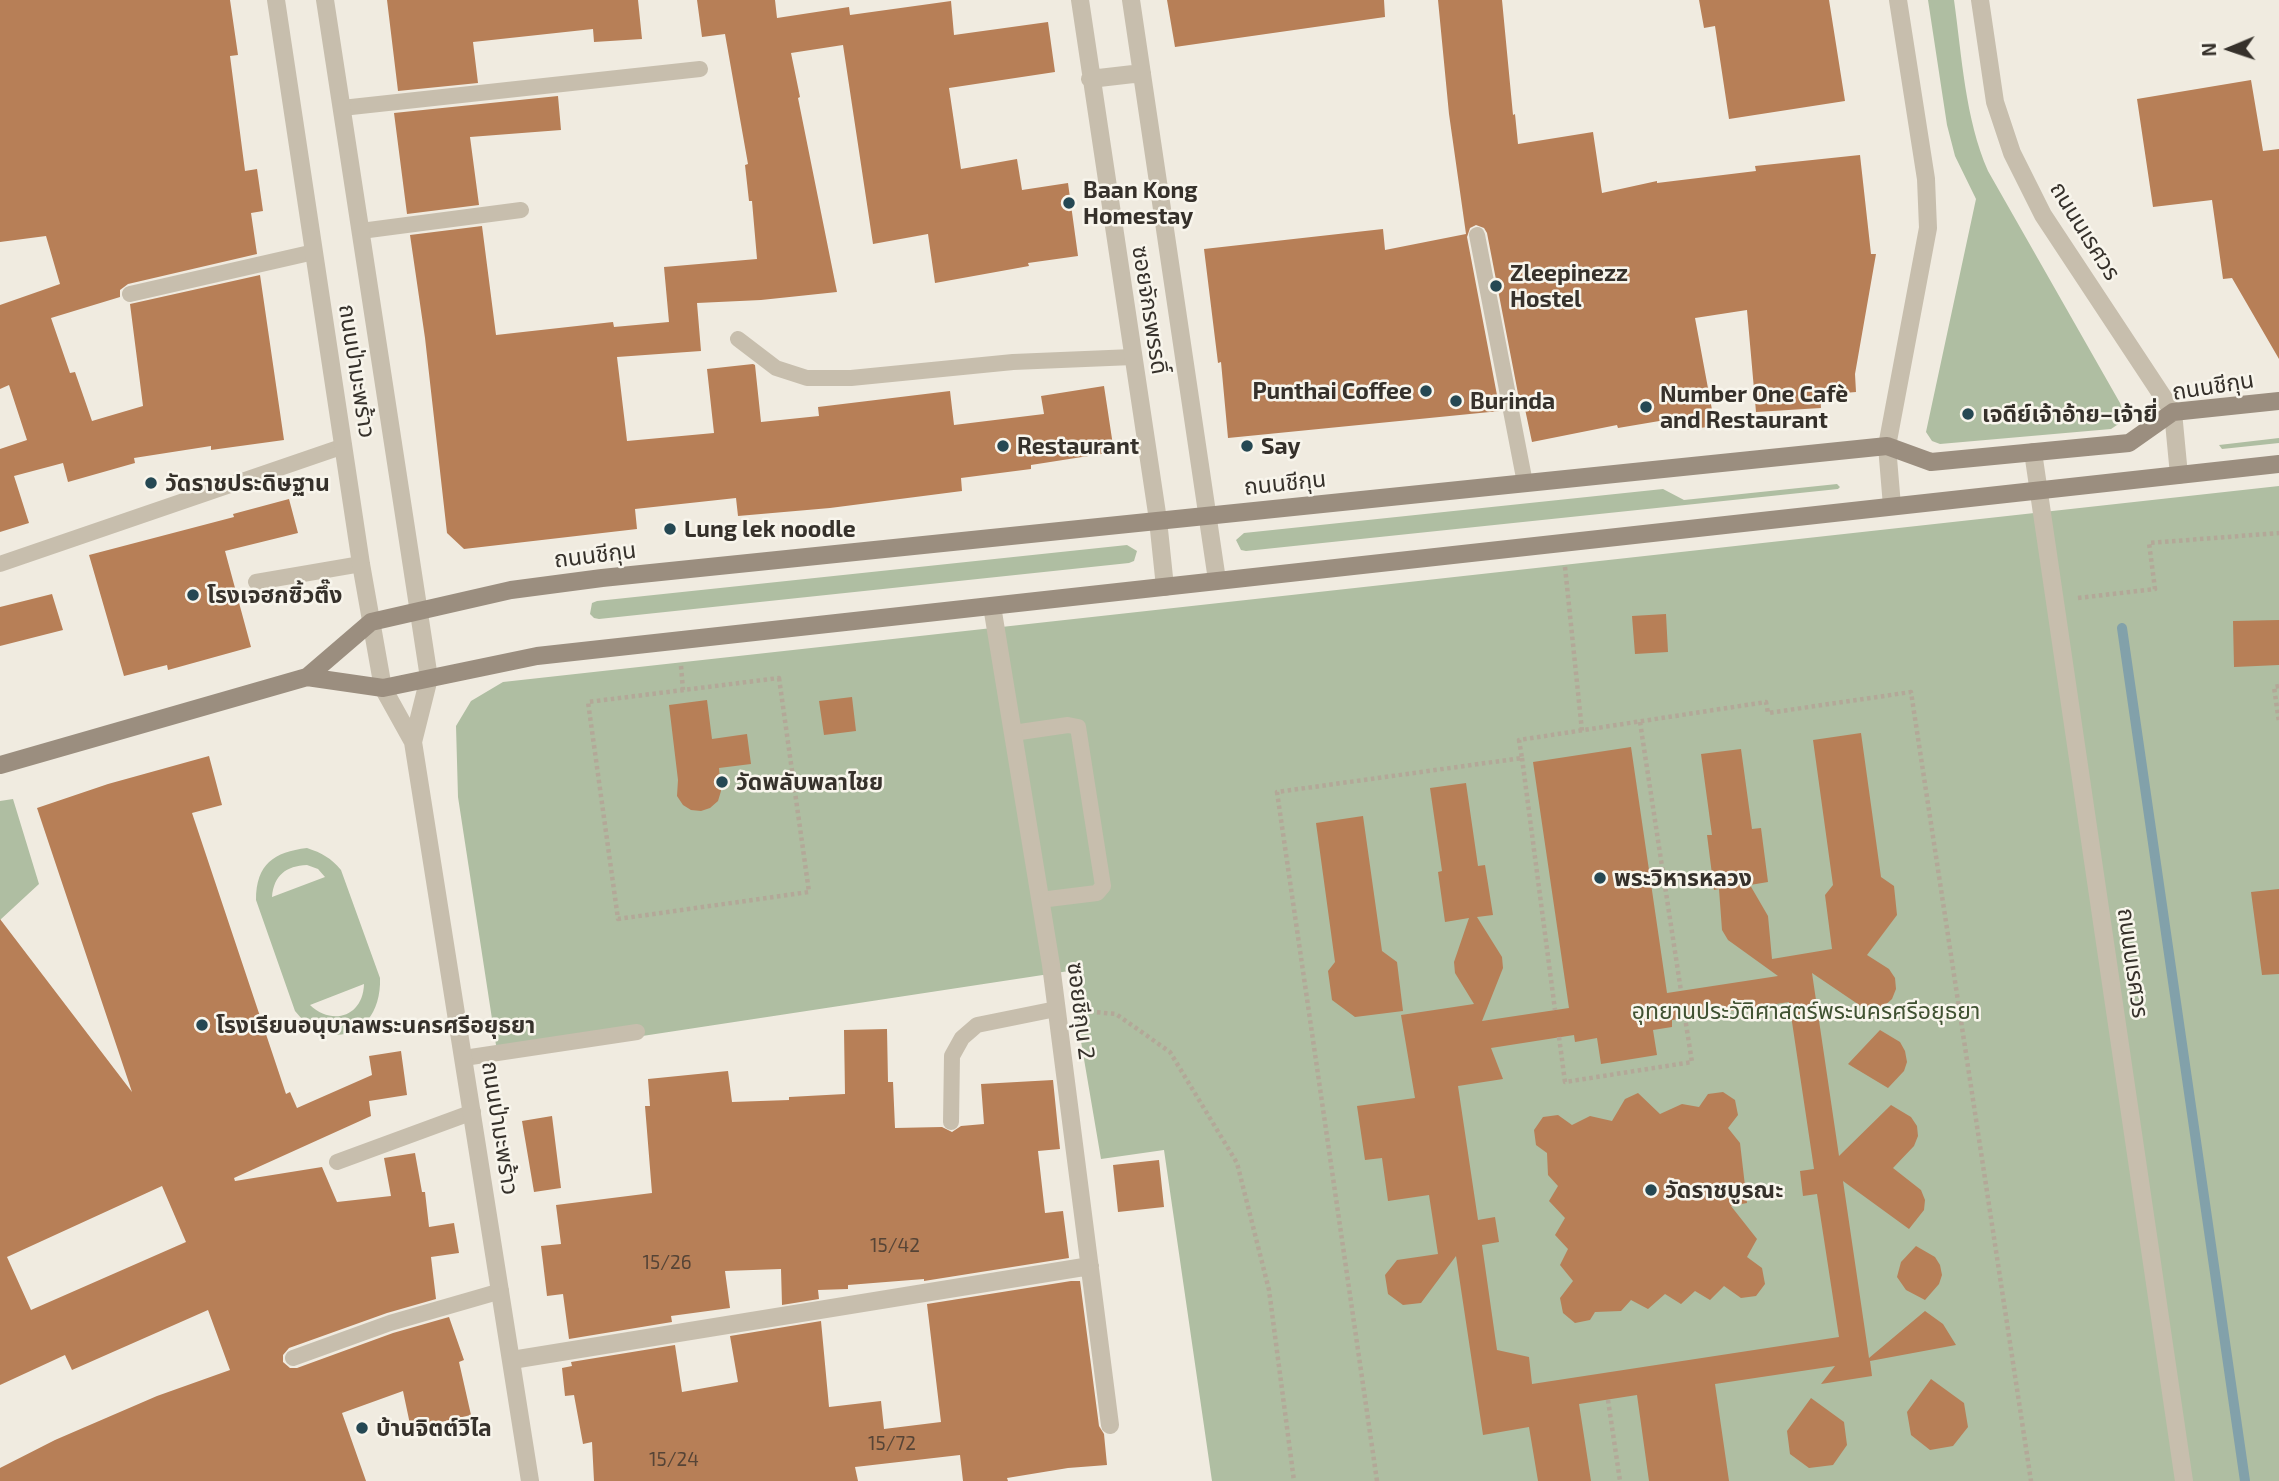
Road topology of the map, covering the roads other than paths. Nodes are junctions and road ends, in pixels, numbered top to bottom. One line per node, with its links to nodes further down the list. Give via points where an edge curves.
1 (276, 0): 14 (street, ถนนป่ามะพร้าว)
2 (325, 0): 10 (street, ถนนป่ามะพร้าว)
3 (1080, 0): 9 (street, ซอยจักรพรรดิ์)
4 (1131, 0): 8 (street, ซอยจักรพรรดิ์)
5 (1898, 0): 21 (street, via 1926,179 1928,228)
6 (1980, 0): 19 (street, ถนนนเรศวร, via 1995,102 2012,153 2043,215)
7 (699, 69): 10 (lane)
8 (1142, 73): 9 (street); 28 (street, ซอยจักรพรรดิ์)
9 (1090, 79): 17 (street, ซอยจักรพรรดิ์)
10 (342, 108): 12 (street, ถนนป่ามะพร้าว)
11 (521, 210): 12 (lane)
12 (361, 231): 36 (street, ถนนป่ามะพร้าว)
13 (1477, 235): 25 (lane)
14 (314, 252): 15 (lane); 20 (street, ถนนป่ามะพร้าว)
15 (130, 294)
16 (737, 339): 17 (lane, via 776,368 807,378)
17 (1133, 357): 29 (street, ซอยจักรพรรดิ์)
18 (2279, 401): 19 (main road, ถนนชีกุน)
19 (2173, 412): 22 (main road, ถนนชีกุน, via 2129,443); 24 (street, ถนนนเรศวร)
20 (344, 446): 30 (lane); 31 (street, ถนนป่ามะพร้าว)
21 (1886, 446): 22 (main road, ถนนชีกุน, via 1931,462); 25 (main road, ถนนชีกุน); 27 (street)
22 (2033, 452): 26 (street, ถนนนเรศวร)
23 (2279, 464): 24 (main road, ถนนชีกุน)
24 (2179, 475): 26 (main road, ถนนชีกุน)
25 (1525, 483): 28 (main road, ถนนชีกุน)
26 (2039, 490): 27 (main road, ถนนชีกุน); 57 (street, ถนนนเรศวร)
27 (1892, 506): 32 (main road, ถนนชีกุน)
28 (1209, 515): 29 (main road, ถนนชีกุน); 32 (street, ซอยจักรพรรดิ์)
29 (1157, 520): 34 (street, ซอยจักรพรรดิ์); 36 (main road, ถนนชีกุน, via 602,578 511,590)
30 (0, 564)
31 (361, 564): 33 (lane); 37 (street, ถนนป่ามะพร้าว)
32 (1217, 580): 34 (main road, ถนนชีกุน)
33 (256, 582)
34 (1165, 587): 35 (main road, ถนนชีกุน)
35 (992, 606): 39 (main road, ถนนชีกุน, via 527,657); 41 (street, ซอยชีกุน 2)
36 (419, 611): 37 (main road, ถนนชีกุน); 39 (street, ถนนป่ามะพร้าว)
37 (371, 622): 38 (main road, ถนนชีกุน); 40 (street, ถนนป่ามะพร้าว)
38 (307, 677): 40 (main road, ถนนชีกุน); 43 (main road, ถนนชีกุน)
39 (429, 678): 40 (main road, ถนนชีกุน); 42 (street, ถนนป่ามะพร้าว)
40 (383, 688): 42 (street, ถนนป่ามะพร้าว)
41 (1013, 733): 44 (street, ซอยชีกุน 2); 44 (lane, via 1068,724 1078,727 1103,886 1097,893)
42 (413, 741): 47 (street, ถนนป่ามะพร้าว)
43 (0, 765)
44 (1040, 900): 45 (street, ซอยชีกุน 2)
45 (1056, 1009): 49 (lane, via 976,1025 962,1038 952,1056); 51 (street, ซอยชีกุน 2)
46 (637, 1032): 47 (lane)
47 (464, 1058): 48 (street, ถนนป่ามะพร้าว)
48 (473, 1112): 50 (lane); 52 (street, ถนนป่ามะพร้าว)
49 (951, 1122)
50 (337, 1162)
51 (1090, 1266): 54 (street); 55 (street, ซอยชีกุน 2)
52 (501, 1291): 53 (lane); 54 (street, ถนนป่ามะพร้าว)
53 (293, 1358)
54 (512, 1360): 56 (street, ถนนป่ามะพร้าว)
55 (1110, 1424)
56 (530, 1481)
57 (2185, 1481)

